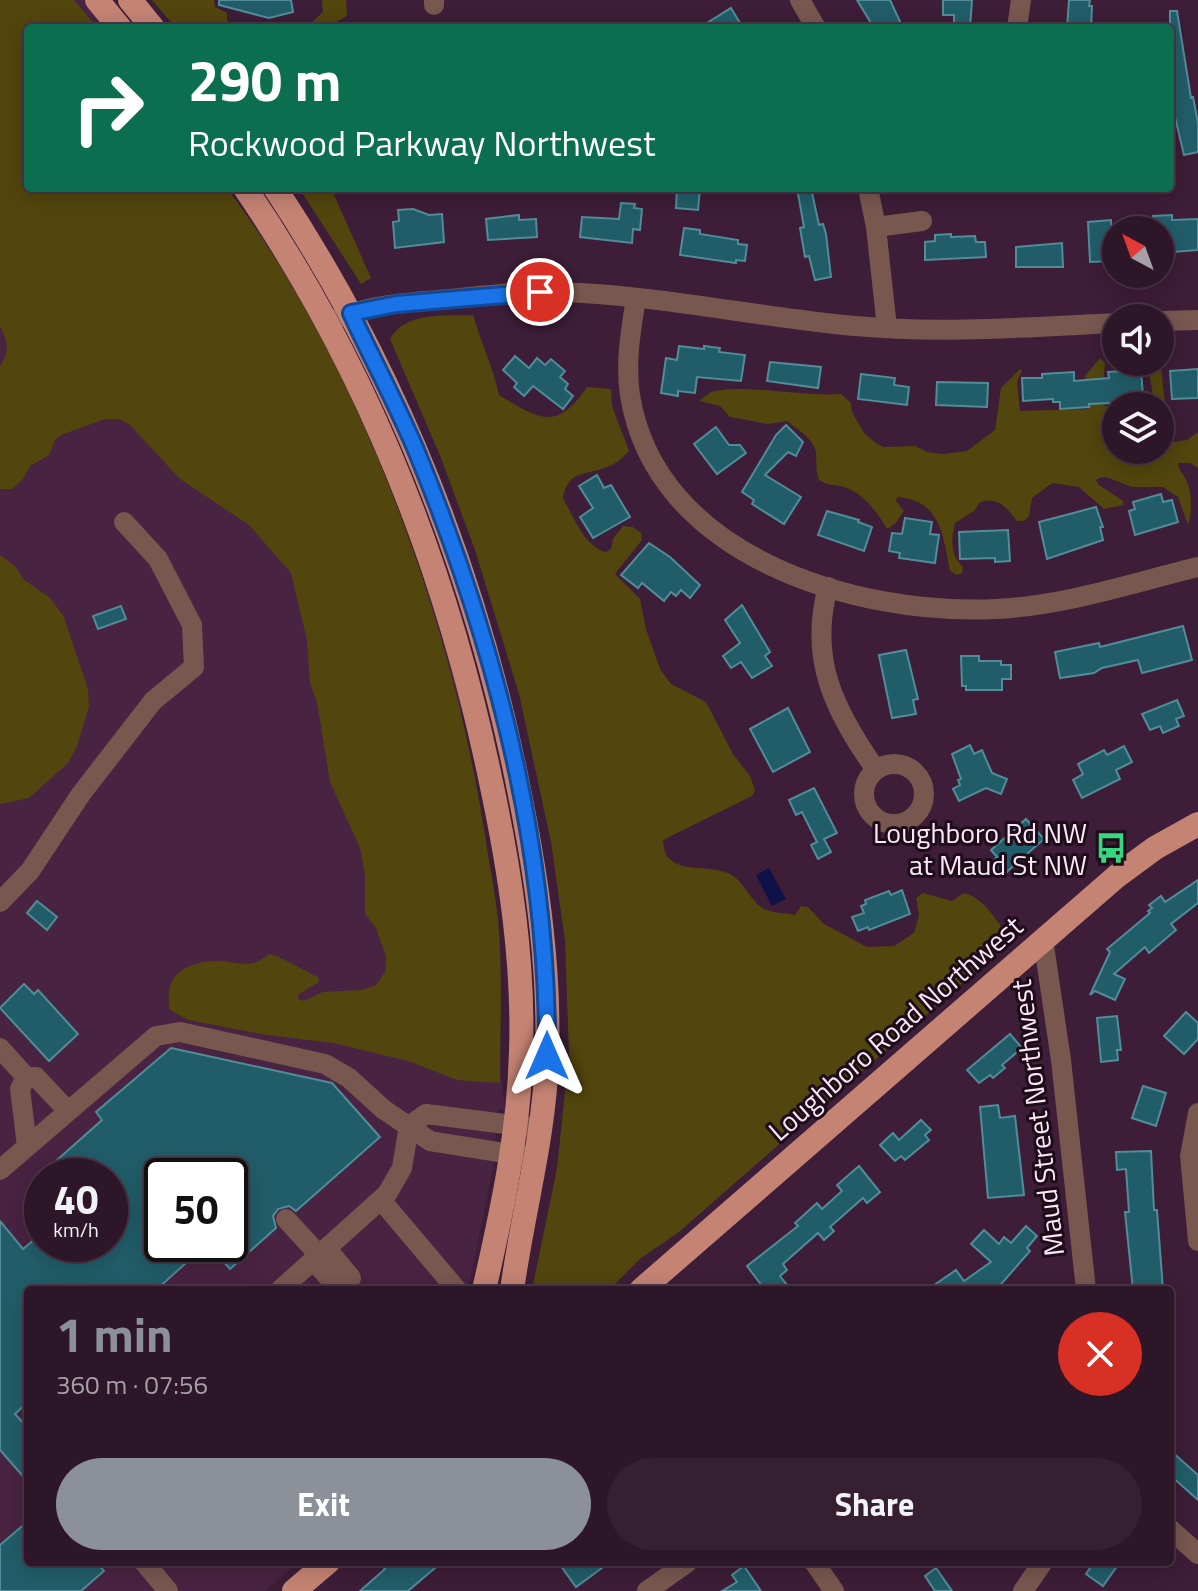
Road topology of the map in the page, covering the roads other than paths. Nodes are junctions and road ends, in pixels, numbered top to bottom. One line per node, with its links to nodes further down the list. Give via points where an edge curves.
1 (97, 0): 5 (main road)
2 (130, 0): 6 (main road)
3 (800, 0): 7 (street)
4 (1021, 0): 8 (street)
5 (117, 24)
6 (150, 24)
7 (814, 24)
8 (1018, 24)
9 (248, 192): 18 (main road)
10 (277, 192): 15 (main road)
11 (869, 192): 13 (street)
12 (922, 221): 13 (street)
13 (876, 227): 20 (street)
14 (636, 298): 15 (street, via 512,293); 20 (street); 23 (street, via 628,355 630,389 640,433 659,472 694,515 724,538 767,563)
15 (351, 313): 18 (street); 34 (main road, via 439,506 506,729 528,833 546,966)
16 (1198, 320): 17 (street)
17 (1174, 321)
18 (327, 322): 32 (main road, via 414,514 477,719 509,877 520,967)
19 (1102, 324): 20 (street)
20 (887, 328)
21 (124, 522): 26 (street, via 158,559 192,625 194,667 153,701 30,871)
22 (1198, 567): 23 (street, via 1045,604 993,609 915,606)
23 (828, 587): 24 (street, via 821,631 825,674 844,723)
24 (876, 770)
25 (1198, 824): 27 (main road, Loughboro Road Northwest, via 1135,861)
26 (0, 902)
27 (1043, 939): 44 (street, Maud Street Northwest); 49 (main road, Loughboro Road Northwest)
28 (0, 1048): 29 (street)
29 (26, 1077): 30 (street, via 36,1077); 35 (street, via 20,1089)
30 (67, 1110): 33 (street, via 156,1036 180,1032 325,1064); 35 (street)
31 (1198, 1113): 41 (street, via 1190,1156)
32 (517, 1125): 33 (street, via 426,1114); 34 (street); 36 (main road)
33 (409, 1126): 36 (street, via 430,1141); 39 (street, via 402,1168)
34 (541, 1130): 37 (main road)
35 (27, 1146): 38 (street)
36 (513, 1154): 37 (street); 47 (main road)
37 (537, 1159): 48 (main road)
38 (0, 1170)
39 (381, 1200): 42 (street); 46 (street)
40 (286, 1219): 42 (street)
41 (1198, 1241)
42 (320, 1255): 43 (street); 45 (street)
43 (345, 1283)
44 (1085, 1283)
45 (285, 1286)
46 (454, 1286)
47 (485, 1286)
48 (513, 1286)
49 (646, 1286)
50 (1174, 1533): 51 (street)
51 (1198, 1554)
52 (157, 1566): 57 (street)
53 (323, 1566): 58 (main road)
54 (682, 1566): 59 (street)
55 (817, 1566): 60 (street)
56 (1040, 1566): 61 (street)
57 (168, 1591)
58 (294, 1591)
59 (647, 1591)
60 (834, 1591)
61 (1023, 1591)

